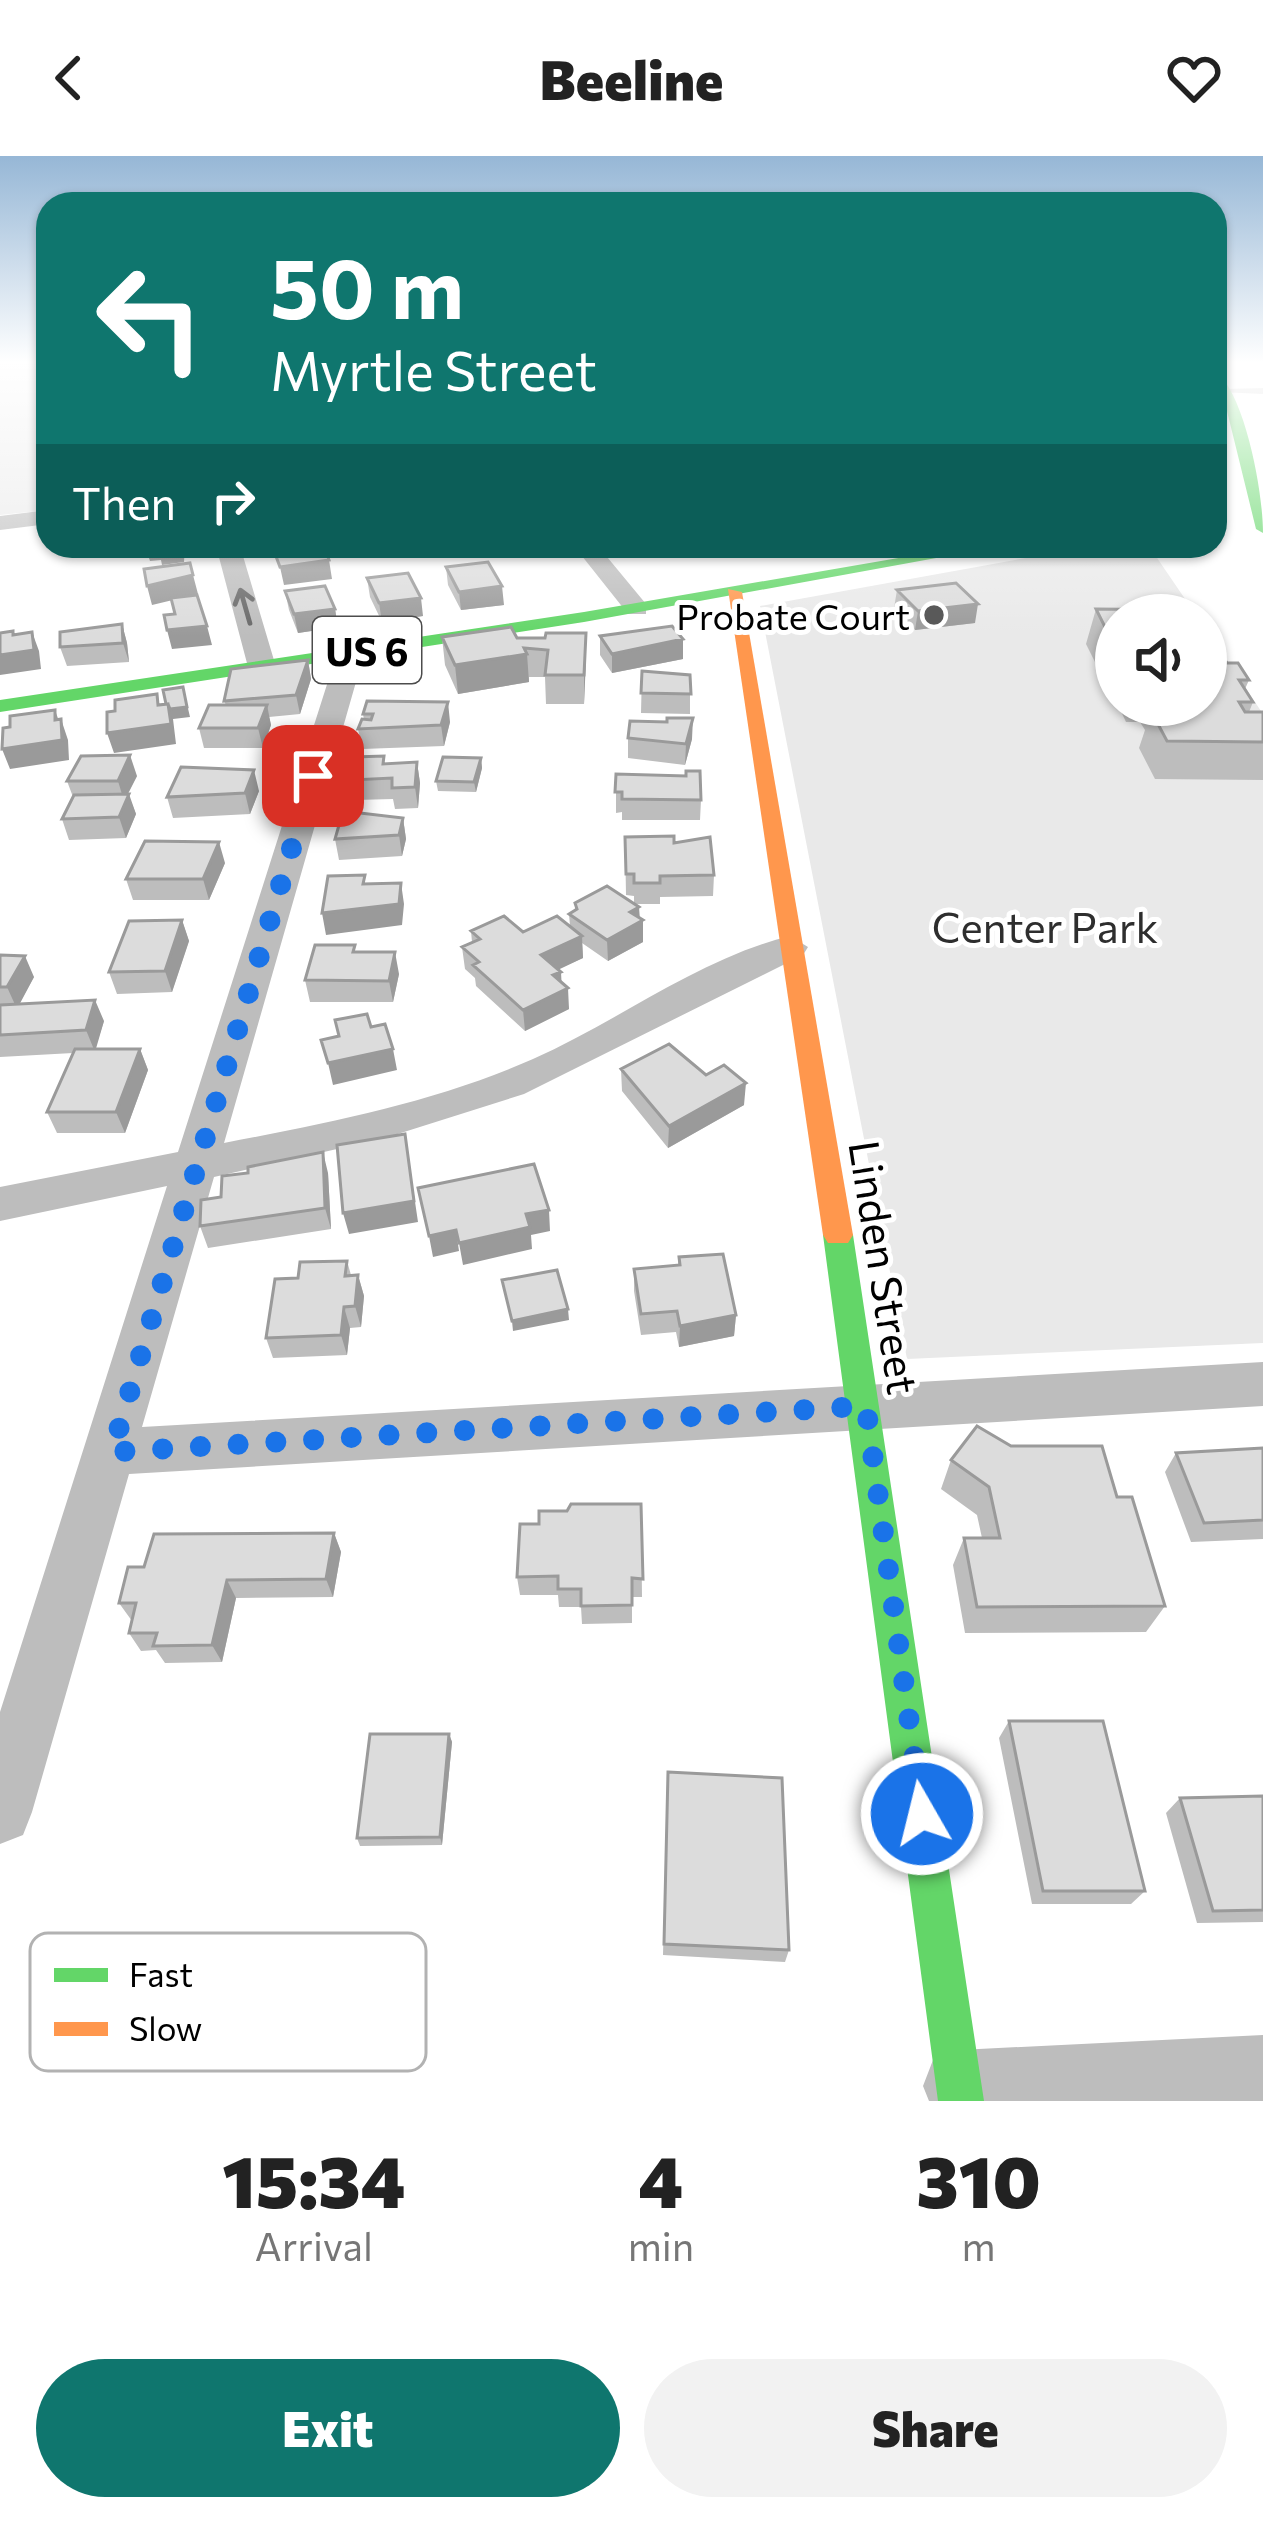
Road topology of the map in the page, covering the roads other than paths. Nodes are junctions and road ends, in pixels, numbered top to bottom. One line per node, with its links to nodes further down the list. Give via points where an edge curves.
1 (1244, 455): 2 (main road)
2 (1253, 496): 5 (main road)
3 (36, 519): 4 (street)
4 (0, 523)
5 (1263, 529)
6 (231, 558): 12 (street, one-way to 6)
7 (596, 558): 10 (street)
8 (926, 558): 9 (main road, US 6)
9 (734, 592): 10 (main road, US 6); 14 (main road, Linden Street)
10 (637, 609): 11 (main road, US 6)
11 (345, 654): 12 (main road, US 6); 15 (street)
12 (262, 667): 13 (main road, US 6)
13 (0, 706)
14 (790, 947): 15 (street, via 741,964 611,1040 514,1082 433,1110); 18 (main road, Linden Street)
15 (194, 1163): 16 (street); 19 (street)
16 (0, 1204)
17 (1263, 1384): 18 (street)
18 (866, 1406): 19 (street); 22 (main road, Linden Street)
19 (112, 1452): 20 (street)
20 (0, 1812)
21 (1263, 2071): 22 (street)
22 (960, 2094)

